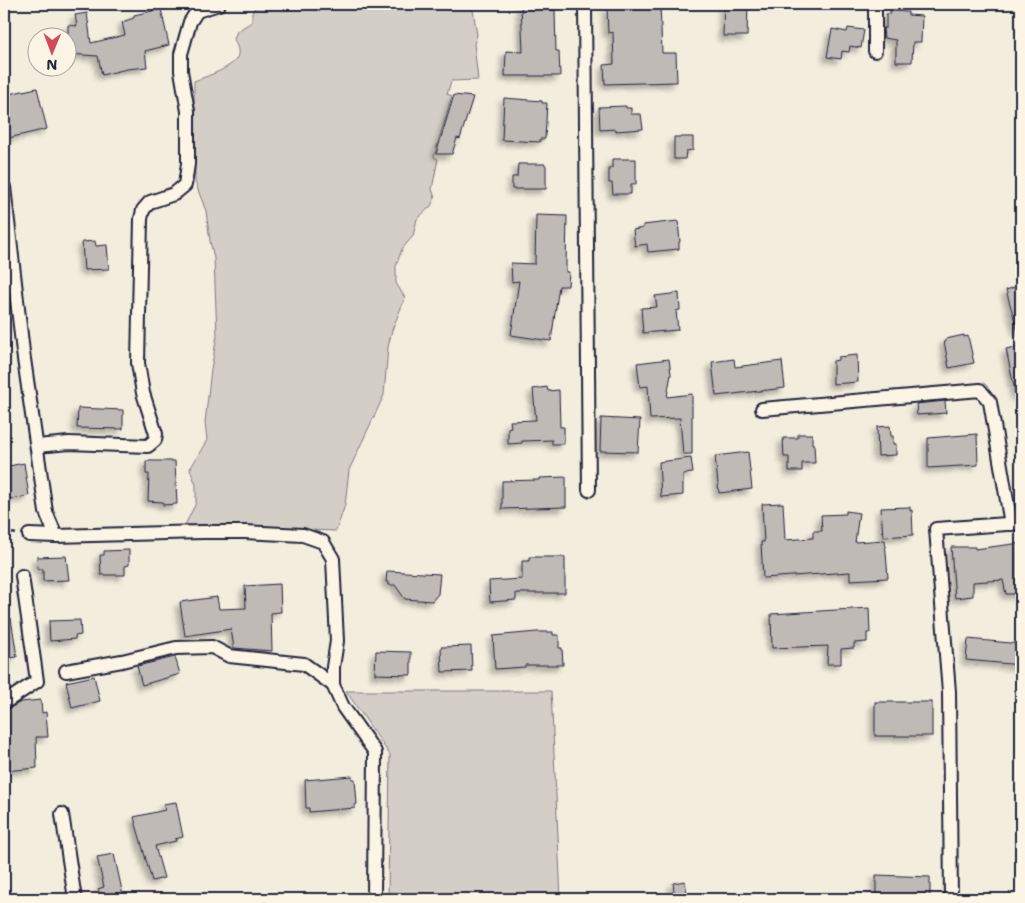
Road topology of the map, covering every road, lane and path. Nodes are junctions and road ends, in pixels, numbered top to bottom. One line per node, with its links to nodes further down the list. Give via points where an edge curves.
1 (220, 4): 7 (street, via 197,11 190,22 181,54 188,111 185,184 174,194 150,202 141,219 138,363 156,434 154,440 148,446 69,443)
2 (585, 4): 8 (street)
3 (875, 4): 4 (street)
4 (875, 51)
5 (4, 187): 7 (street)
6 (762, 409): 9 (street, via 980,390 990,402)
7 (37, 446): 11 (street, via 46,512)
8 (589, 490)
9 (1016, 523): 19 (street, via 936,529 949,692)
10 (29, 535): 11 (street)
11 (56, 536): 14 (street, via 245,532 303,535 323,542 333,559 337,641)
12 (22, 576): 15 (street, via 37,681)
13 (66, 672): 14 (street, via 176,648 212,647 229,656 304,664)
14 (333, 685): 18 (street, via 343,707 375,752)
15 (4, 703)
16 (62, 814): 17 (street)
17 (75, 899)
18 (374, 899)
19 (951, 899)

